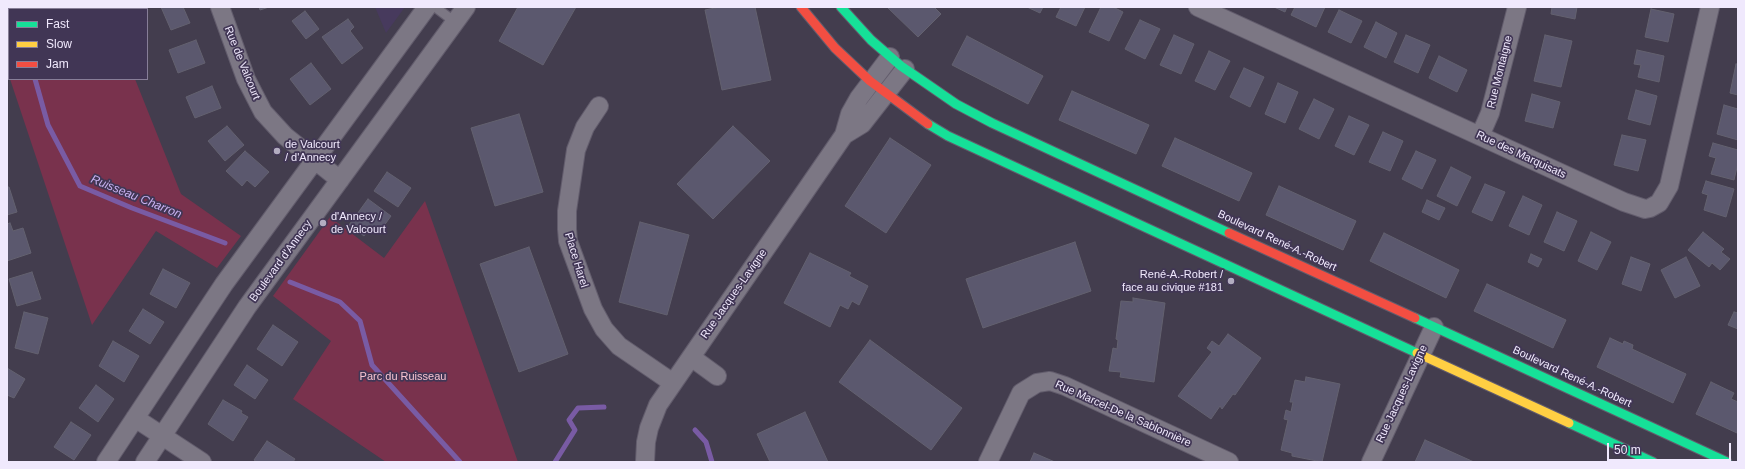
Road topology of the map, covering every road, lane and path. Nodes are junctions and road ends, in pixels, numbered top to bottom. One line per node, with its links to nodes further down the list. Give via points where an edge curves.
1 (220, 7): 18 (street, Rue de Valcourt, via 246,79 260,107 277,129)
2 (427, 7): 18 (street)
3 (434, 7): 10 (lane)
4 (466, 7): 10 (street, Boulevard d'Annecy)
5 (801, 7): 13 (street, via 835,48)
6 (841, 7): 11 (street, Boulevard René-A.-Robert)
7 (1198, 7): 17 (street, Rue des Marquisats)
8 (1516, 7): 17 (street, Rue Montaigne, via 1490,113)
9 (1710, 7): 17 (street, Rue des Marquisats, via 1671,179 1666,193 1656,206 1645,209 1632,206)
10 (456, 22): 19 (street, Boulevard d'Annecy)
11 (890, 57): 12 (street, Boulevard René-A.-Robert); 13 (street, Rue Jacques-Lavigne)
12 (905, 69): 14 (street, Rue Jacques-Lavigne); 20 (street, Boulevard René-A.-Robert, via 956,104 992,123)
13 (870, 81): 14 (street); 16 (street, Rue Jacques-Lavigne, via 850,114)
14 (886, 94): 16 (street, Rue Jacques-Lavigne, via 862,124); 21 (street, via 922,120 963,143)
15 (599, 106): 24 (street, Place Harel, via 585,127 576,150 567,211 568,241 592,309 604,329 619,346)
16 (844, 135): 22 (street, Rue Jacques-Lavigne)
17 (1480, 136)
18 (314, 160): 19 (street, Rue de Valcourt); 25 (street, via 224,284)
19 (340, 180): 26 (street, Boulevard d'Annecy, via 247,307)
20 (1434, 327): 21 (street, Rue Jacques-Lavigne); 35 (street, Boulevard René-A.-Robert)
21 (1420, 355): 33 (street, Rue Jacques-Lavigne); 34 (street)
22 (691, 357): 23 (street); 24 (street, Rue Jacques-Lavigne)
23 (717, 376)
24 (673, 382): 30 (street, Rue Jacques-Lavigne, via 653,416 646,442)
25 (135, 418): 26 (street); 27 (street)
26 (162, 436): 28 (street, Boulevard d'Annecy); 29 (street)
27 (106, 462)
28 (145, 462)
29 (202, 462)
30 (645, 462)
31 (988, 462): 32 (street, Rue Marcel-De la Sablonnière, via 1021,393 1037,383 1050,381)
32 (1229, 462)
33 (1371, 462)
34 (1653, 462)
35 (1727, 462)

